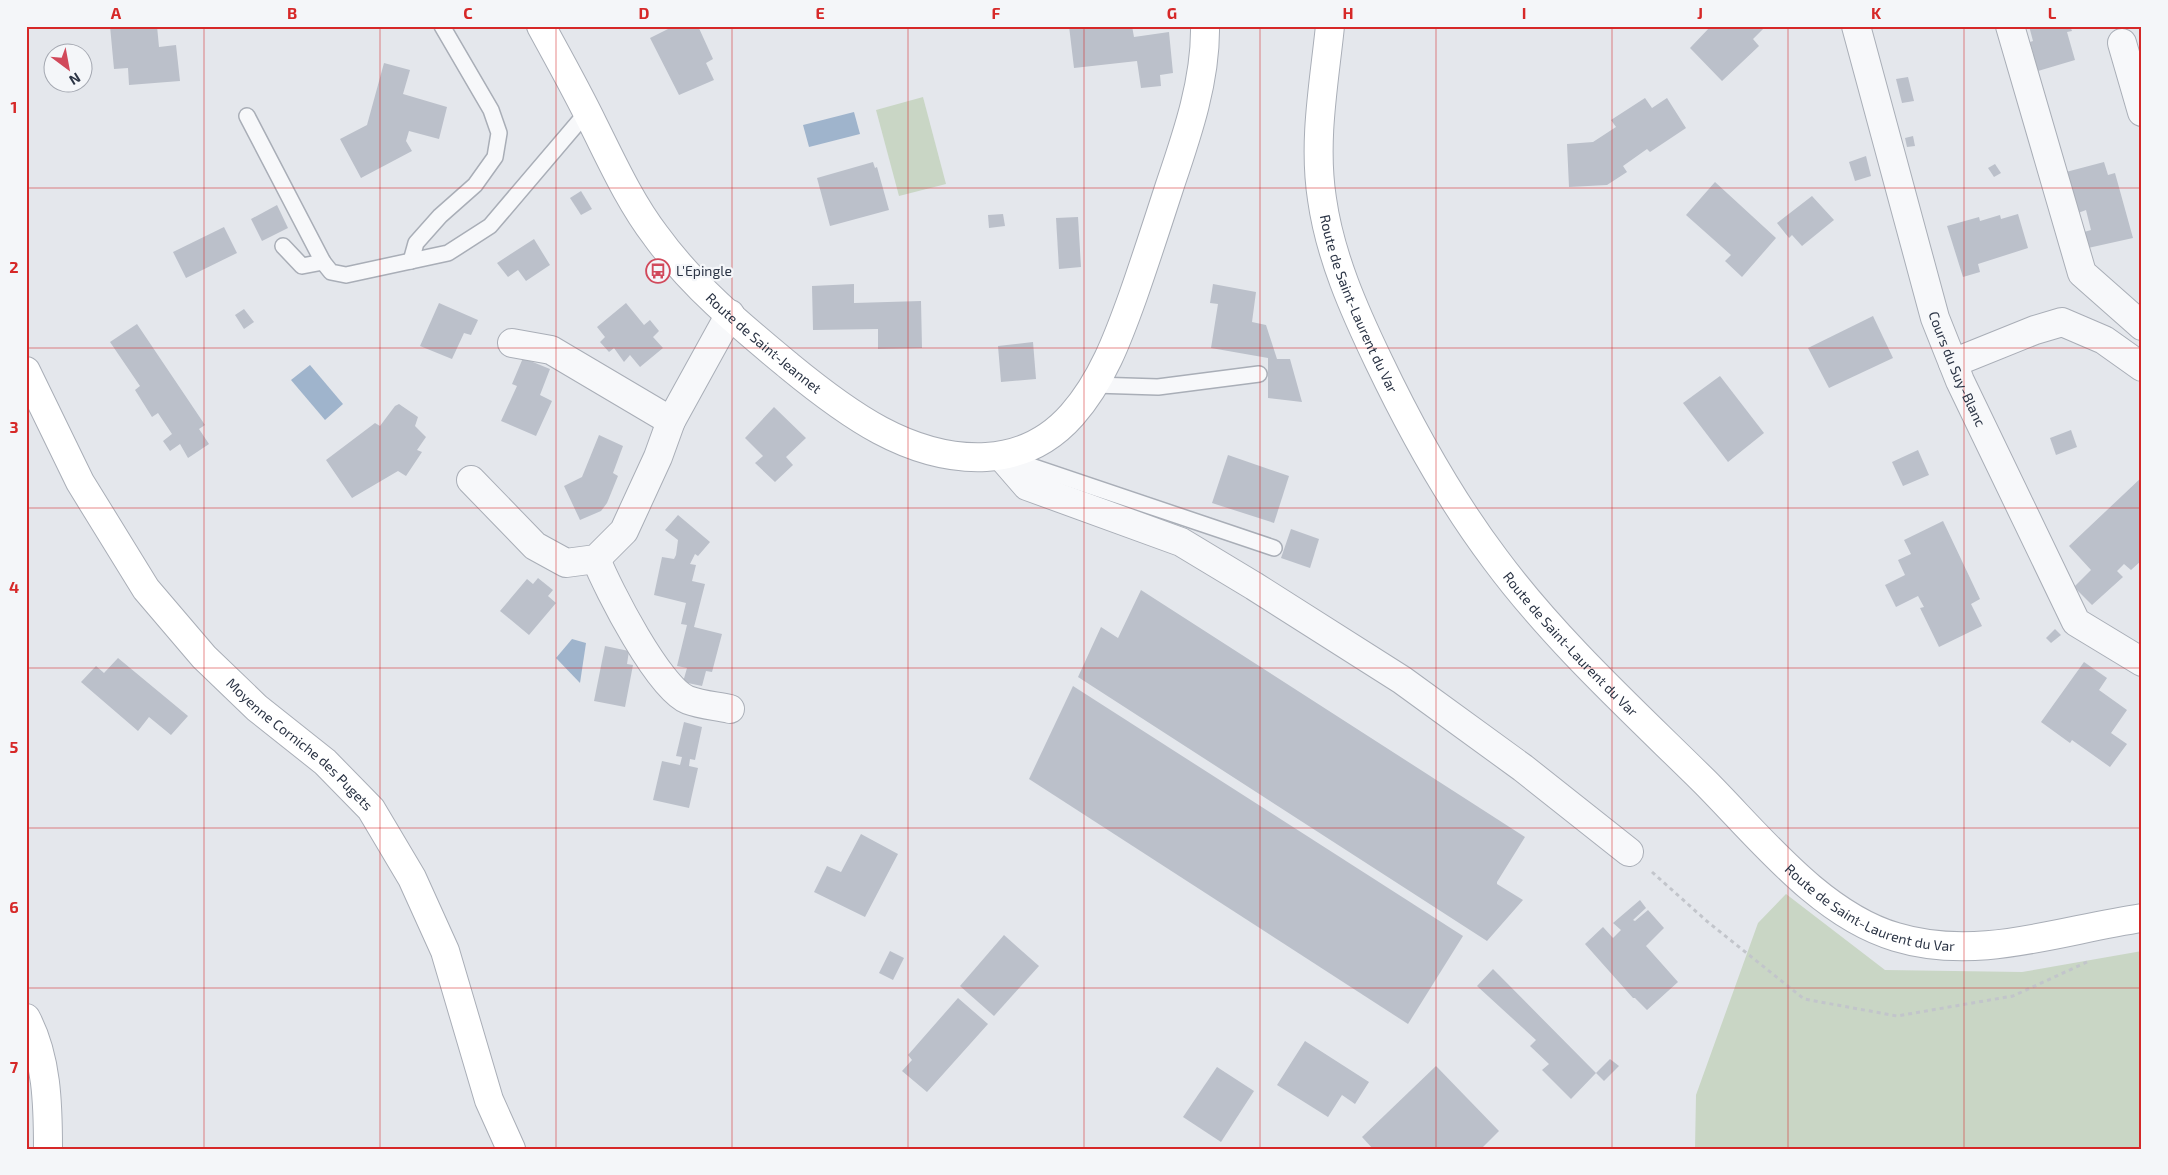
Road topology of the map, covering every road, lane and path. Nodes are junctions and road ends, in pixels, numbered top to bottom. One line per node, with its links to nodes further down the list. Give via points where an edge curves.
1 (442, 26): 13 (lane, via 491,110 499,133 495,157 475,185 416,243)
2 (541, 26): 8 (main road, Route de Saint-Jeannet)
3 (1205, 26): 21 (main road, via 1201,71 1182,150 1126,318)
4 (1330, 26): 30 (main road, Route de Saint-Laurent du Var, via 1318,128 1318,166 1327,225 1342,278 1421,445 1472,527 1539,613 1775,853 1822,896 1858,921 1910,941 1968,947 2008,943)
5 (1856, 26): 17 (street, Cours du Suy-Blanc, via 1935,318)
6 (2010, 26): 15 (street, via 2082,273)
7 (2122, 43): 9 (street)
8 (587, 112): 13 (lane, via 490,226 448,254); 14 (main road, Route de Saint-Jeannet, via 655,236)
9 (2142, 112)
10 (247, 116): 12 (lane)
11 (282, 246): 12 (lane, via 302,266)
12 (323, 262): 13 (lane, via 331,272 346,275)
13 (411, 262)
14 (730, 314): 22 (street); 23 (main road, Route de Saint-Jeannet, via 804,379 859,419 919,449 953,457)
15 (2142, 326)
16 (512, 343): 22 (street, via 551,350)
17 (1953, 363): 18 (street, via 2062,322 2104,340); 27 (street, Cours du Suy-Blanc, via 2076,622)
18 (2142, 367)
19 (26, 372): 34 (main road, Moyenne Corniche des Pugets, via 80,482 146,589 204,657 257,708 326,762 371,809 412,878 445,951 489,1100)
20 (1259, 374): 21 (lane, via 1158,388)
21 (1094, 385): 23 (main road, via 1057,430 1028,448)
22 (671, 421): 26 (street, via 624,531)
23 (1001, 456): 25 (lane); 29 (street, via 1027,486 1180,542 1254,586 1402,680 1523,768)
24 (471, 480): 26 (street, via 535,546 566,563)
25 (1274, 548)
26 (596, 559): 28 (street, via 608,588 665,682 687,700)
27 (2142, 662)
28 (730, 709)
29 (1629, 852): 31 (path, via 1709,923 1804,999 1897,1016 2013,996)
30 (2142, 918)
31 (2095, 957)
32 (26, 1018): 33 (main road, via 35,1035 43,1068)
33 (48, 1149)
34 (511, 1149)

